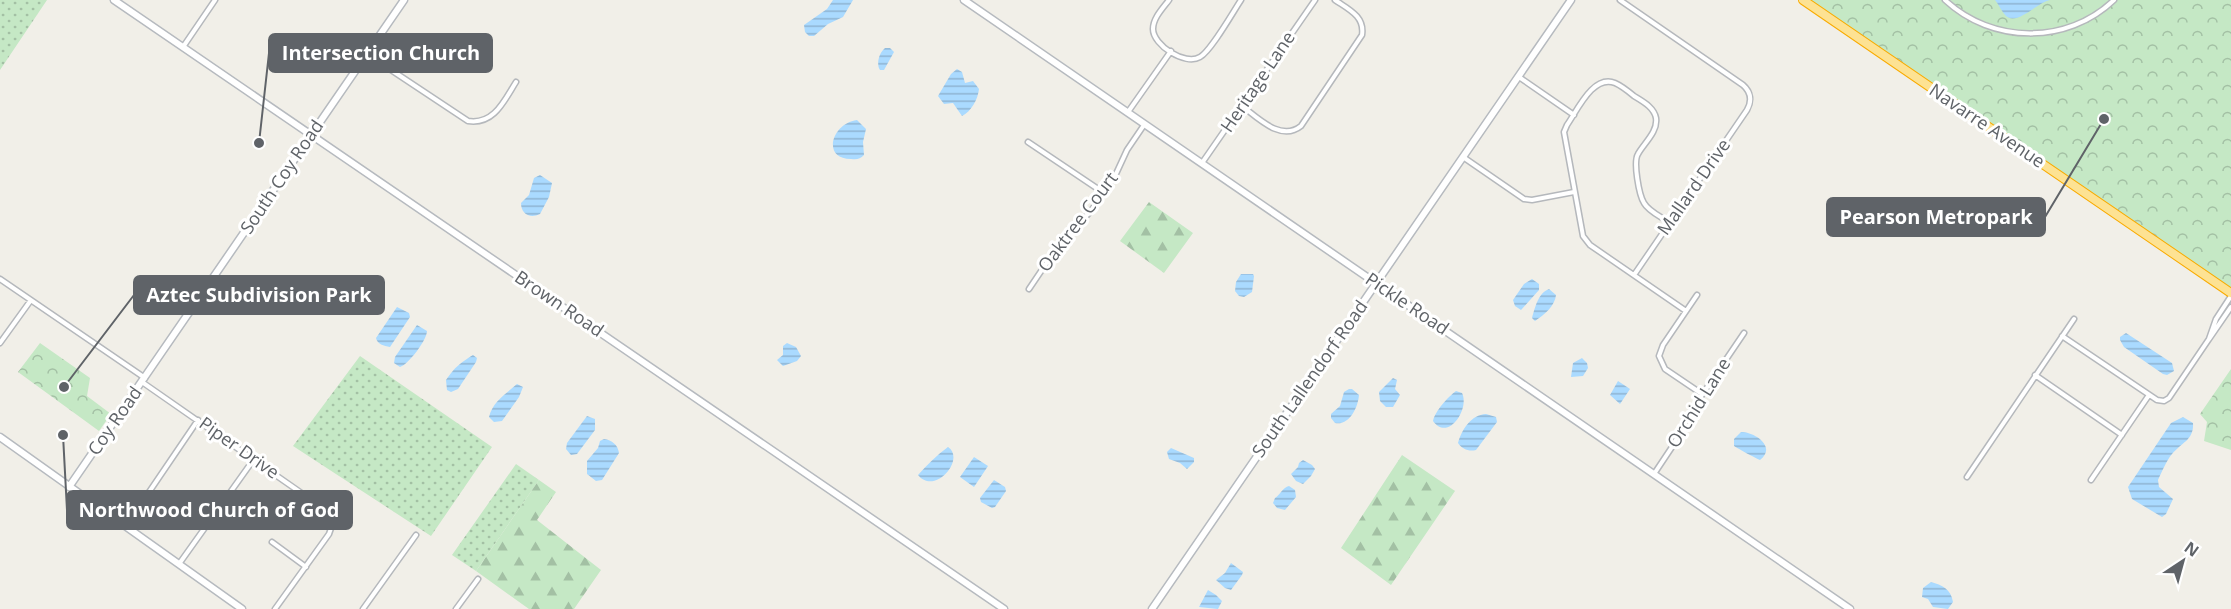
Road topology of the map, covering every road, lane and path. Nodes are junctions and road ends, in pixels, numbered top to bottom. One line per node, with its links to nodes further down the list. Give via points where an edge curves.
1 (114, 0): 14 (street, Brown Road)
2 (215, 0): 14 (street)
3 (404, 0): 16 (street, South Coy Road)
4 (964, 0): 20 (street, Pickle Road)
5 (1169, 0): 15 (street, via 1153,30 1157,40)
6 (1241, 0): 15 (street, via 1201,57 1188,60)
7 (1315, 0): 19 (street, Heritage Lane)
8 (1335, 0): 19 (street, via 1357,15 1363,33 1297,129 1279,131)
9 (1571, 0): 17 (street, South Lallendorf Road)
10 (1620, 0): 29 (street, Mallard Drive, via 1743,85 1750,97 1747,110)
11 (1803, 0): 35 (highway, Navarre Avenue)
12 (1945, 0): 13 (street, via 1985,25 2031,34 2070,28)
13 (2114, 0)
14 (183, 46): 23 (street, Brown Road)
15 (1171, 51): 20 (street)
16 (367, 54): 18 (street, via 468,121 480,122 491,116); 23 (street, South Coy Road)
17 (1519, 77): 21 (street); 25 (street, South Lallendorf Road)
18 (516, 82)
19 (1242, 106): 26 (street, Heritage Lane)
20 (1128, 112): 22 (street, Pickle Road)
21 (1574, 115): 27 (street, via 1564,137); 29 (street, via 1593,88 1605,81 1618,84 1651,108 1656,126 1637,156 1636,166 1643,202)
22 (1144, 124): 26 (street, Pickle Road); 28 (street, Oaktree Court)
23 (312, 135): 44 (street, South Coy Road); 67 (street, Brown Road)
24 (1028, 142): 28 (street)
25 (1463, 157): 27 (street, via 1524,199); 32 (street, South Lallendorf Road)
26 (1202, 164): 32 (street, Pickle Road)
27 (1574, 192): 30 (street, via 1585,240)
28 (1104, 193): 33 (street, Oaktree Court, via 1058,246)
29 (1670, 223): 30 (street, Mallard Drive)
30 (1634, 275): 38 (street)
31 (0, 279): 36 (street, Piper Drive)
32 (1376, 284): 53 (street, Pickle Road); 68 (street, South Lallendorf Road)
33 (1029, 290)
34 (1697, 295): 38 (street)
35 (2231, 295): 42 (street)
36 (31, 300): 43 (street); 46 (street, Piper Drive)
37 (2231, 308): 42 (street)
38 (1686, 311): 47 (street, via 1662,345 1659,356 1665,369)
39 (2074, 319): 41 (street)
40 (1744, 333): 47 (street, Orchid Lane)
41 (2062, 336): 45 (street); 48 (street)
42 (2209, 339): 48 (street, via 2167,399 2159,401)
43 (0, 344)
44 (161, 354): 46 (street, Coy Road)
45 (2035, 375): 50 (street); 54 (street)
46 (144, 380): 49 (street, Piper Drive); 56 (street, Coy Road)
47 (1702, 394): 53 (street, Orchid Lane)
48 (2149, 395): 50 (street)
49 (198, 420): 52 (street, Piper Drive); 57 (street)
50 (2122, 435): 55 (street)
51 (0, 437): 56 (street)
52 (254, 459): 60 (street); 61 (street, Piper Drive, via 326,510 331,519 329,534)
53 (1654, 474): 69 (street, Pickle Road)
54 (1967, 477)
55 (2091, 480)
56 (69, 487): 57 (street)
57 (125, 526): 60 (street)
58 (416, 535): 65 (street)
59 (272, 542): 61 (street)
60 (178, 564): 63 (street)
61 (306, 567): 64 (street)
62 (478, 579): 66 (street)
63 (242, 609)
64 (275, 609)
65 (363, 609)
66 (456, 609)
67 (1004, 609)
68 (1152, 609)
69 (1850, 609)

